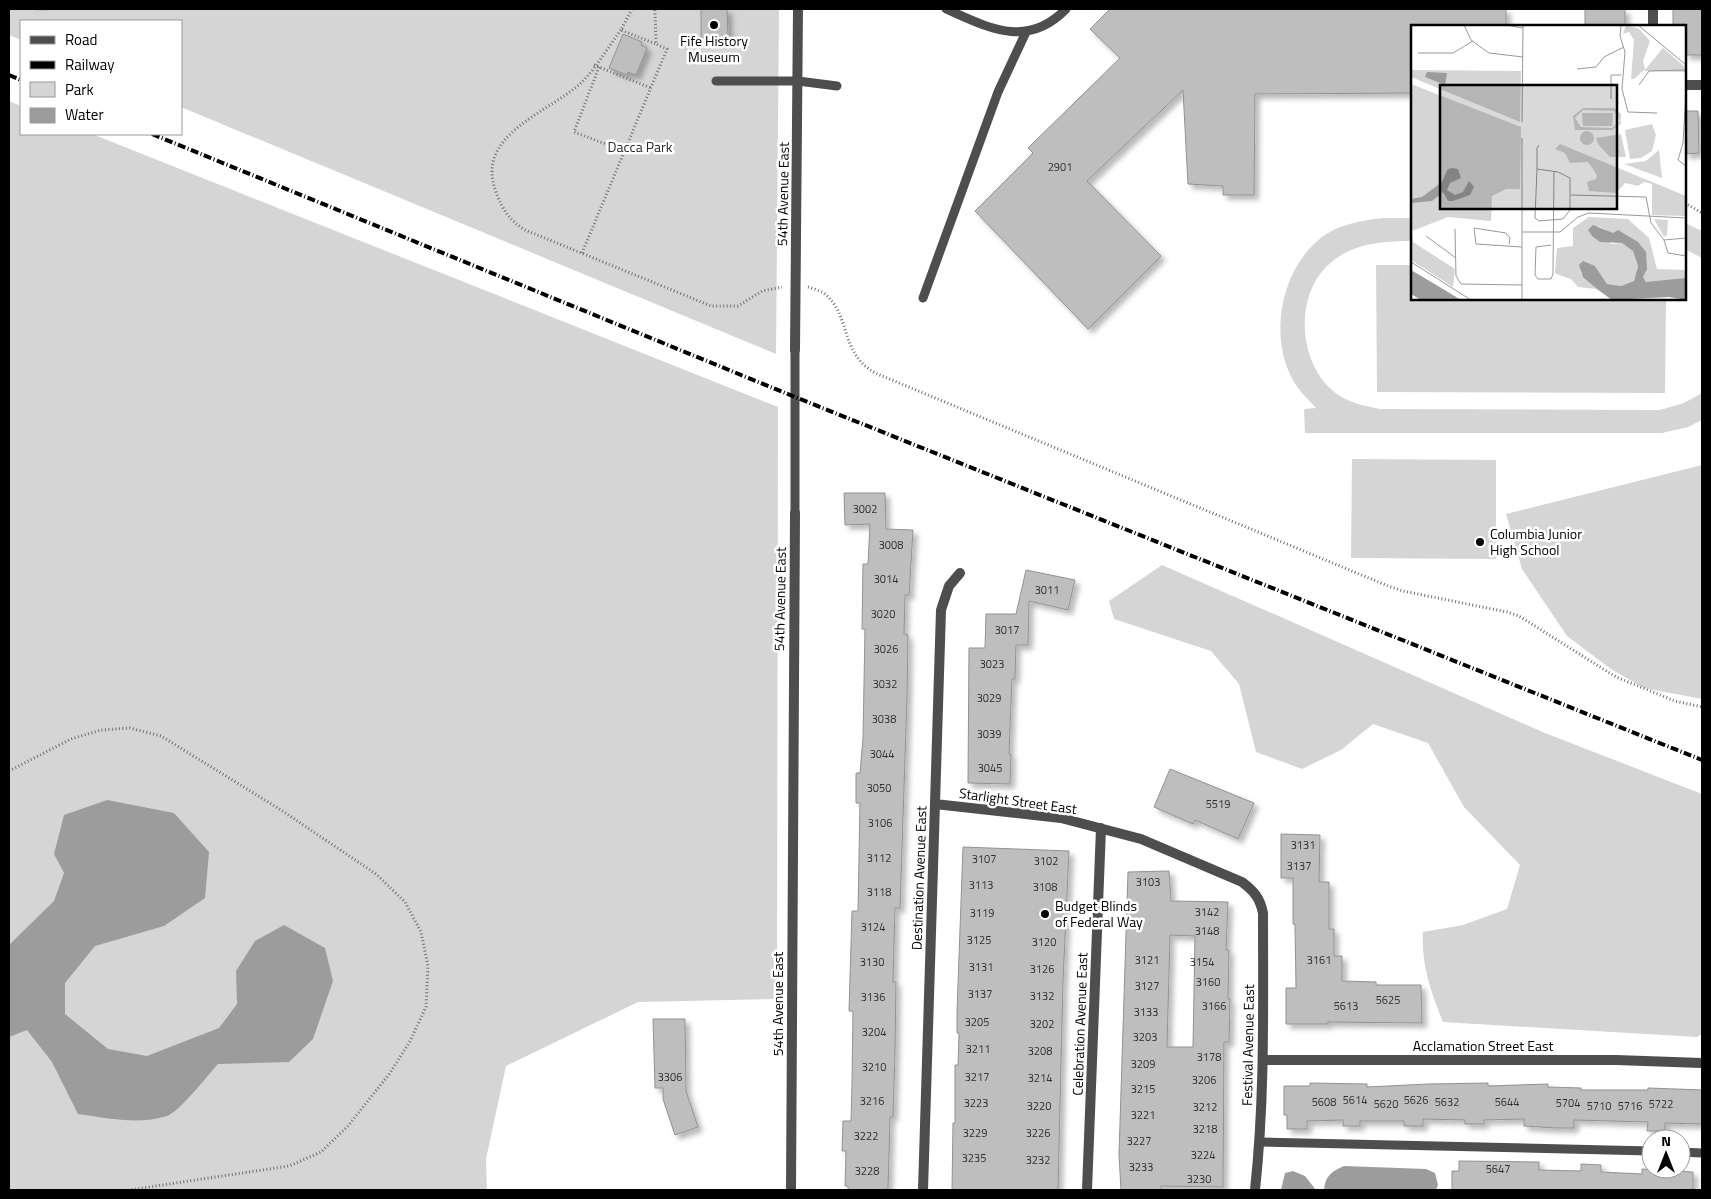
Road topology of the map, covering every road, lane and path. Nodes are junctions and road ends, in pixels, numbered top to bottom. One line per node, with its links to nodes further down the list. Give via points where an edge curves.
1 (36, 9): 2 (path)
2 (49, 9)
3 (632, 9): 10 (path)
4 (654, 9): 12 (path)
5 (798, 9): 15 (street, 54th Avenue East)
6 (946, 9): 11 (lane, via 994,30)
7 (1066, 9): 11 (lane, via 1057,18)
8 (1653, 9): 9 (street)
9 (1654, 25)
10 (621, 30): 12 (path); 13 (path)
11 (1026, 32): 26 (lane, via 998,92)
12 (656, 44): 20 (path, via 667,49)
13 (594, 65): 14 (path); 24 (path, via 568,93 516,127 504,139 498,150 493,175 498,199 514,224)
14 (599, 67): 20 (path); 21 (path, via 574,132)
15 (798, 80): 16 (lane); 19 (lane); 25 (street, 54th Avenue East)
16 (716, 81)
17 (1686, 85): 18 (street)
18 (1702, 85)
19 (837, 86)
20 (651, 88): 21 (path)
21 (624, 151): 24 (path)
22 (1686, 204): 23 (path)
23 (1702, 213)
24 (582, 253): 25 (path, via 711,306 738,306 762,291)
25 (795, 286): 27 (street, 54th Avenue East); 30 (path, via 808,286 825,294 836,307 853,352 865,367 875,373 1388,586 1518,616 1616,677 1675,701)
26 (923, 298)
27 (795, 350): 28 (lane, 54th Avenue East)
28 (795, 513): 40 (street, 54th Avenue East)
29 (960, 573): 32 (street, Destination Avenue East, via 950,586 941,610)
30 (1702, 707)
31 (9, 771): 39 (path, via 71,739 101,730 130,728 161,736 281,810 376,874 404,902 421,932 428,966 426,1007 390,1073 348,1126 321,1152 289,1166)
32 (935, 804): 33 (street, Starlight Street East, via 1062,818); 41 (street, Destination Avenue East)
33 (1101, 828): 34 (street, Starlight Street East, via 1141,839 1242,882); 42 (street, Celebration Avenue East)
34 (1260, 900): 35 (street, Festival Avenue East, via 1263,913)
35 (1263, 1060): 36 (street, Acclamation Street East, via 1616,1060); 37 (street, Festival Avenue East)
36 (1702, 1064)
37 (1260, 1142): 38 (lane); 43 (street, Festival Avenue East)
38 (1641, 1151)
39 (129, 1190)
40 (791, 1190)
41 (923, 1190)
42 (1087, 1190)
43 (1255, 1190)

